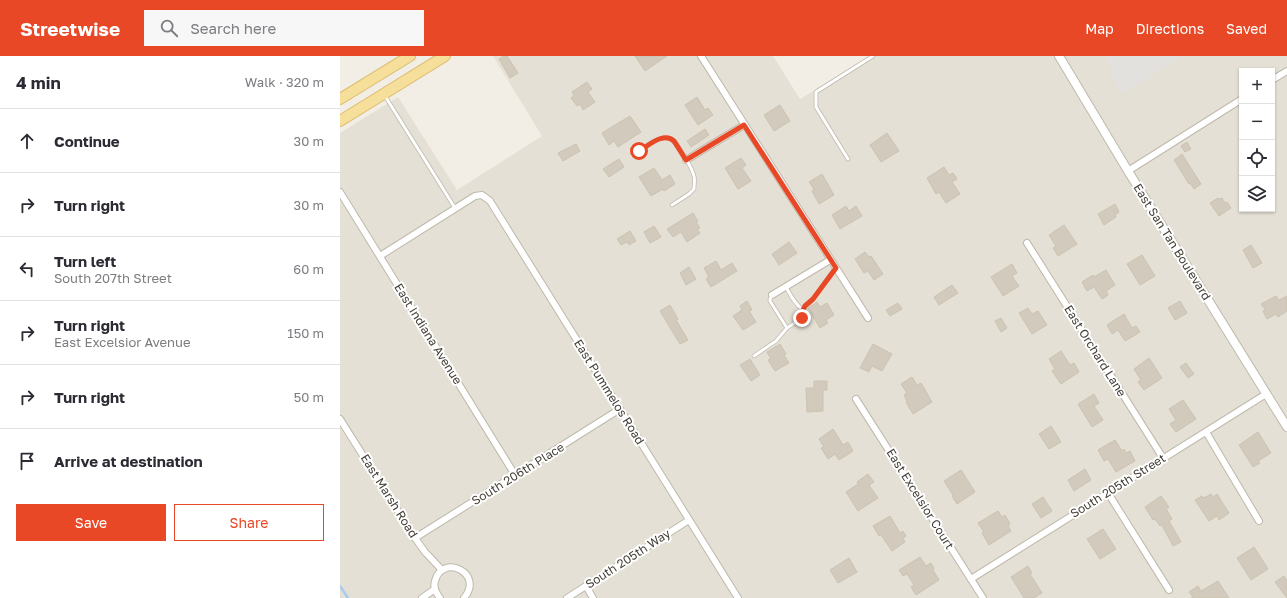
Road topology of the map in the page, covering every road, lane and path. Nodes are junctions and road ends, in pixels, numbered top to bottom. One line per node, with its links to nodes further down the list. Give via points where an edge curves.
1 (410, 56): 9 (main road)
2 (445, 56): 8 (main road)
3 (701, 56): 12 (street)
4 (873, 56): 14 (lane, via 816,92 816,107)
5 (1059, 56): 16 (street, East San Tan Boulevard)
6 (1287, 71): 7 (street)
7 (1275, 78)
8 (384, 94): 11 (main road); 19 (lane)
9 (340, 99)
10 (1239, 101): 16 (street)
11 (340, 121)
12 (744, 125): 15 (street); 22 (street)
13 (639, 151): 15 (lane, via 658,139 668,138 673,140)
14 (848, 159)
15 (686, 160): 18 (lane, via 694,175 694,189)
16 (1128, 171): 30 (street, East San Tan Boulevard)
17 (340, 192): 21 (street, East Indiana Avenue)
18 (672, 205)
19 (456, 208): 21 (street); 32 (street, East Pummelos Road, via 475,196 482,195 490,201)
20 (1027, 243): 36 (street, East Orchard Lane)
21 (380, 256): 37 (street, East Indiana Avenue)
22 (830, 260): 23 (street); 24 (street)
23 (836, 268): 26 (lane); 27 (street)
24 (786, 287): 25 (street); 26 (lane, via 793,300)
25 (772, 296): 28 (lane, via 770,301)
26 (803, 310): 28 (lane, via 802,318)
27 (868, 318)
28 (787, 328): 29 (lane, via 776,341)
29 (754, 356)
30 (1266, 394): 34 (street, East San Tan Boulevard); 35 (street, South 205th Street)
31 (856, 399): 43 (street, East Excelsior Court)
32 (620, 410): 37 (street, South 206th Place); 39 (street, East Pummelos Road)
33 (340, 419): 41 (street, East Marsh Road)
34 (1287, 428)
35 (1206, 432): 36 (street, South 205th Street); 40 (street)
36 (1163, 458): 38 (street, South 205th Street)
37 (516, 475): 41 (street, South 206th Place)
38 (1108, 493): 43 (street, South 205th Street); 46 (street)
39 (689, 520): 44 (street, South 205th Way); 52 (street, East Pummelos Road)
40 (1259, 520)
41 (415, 538): 42 (street, East Marsh Road)
42 (442, 570): 45 (street, via 435,579); 49 (street, via 458,568 468,576 470,587)
43 (971, 579): 53 (street, East Excelsior Court)
44 (586, 586): 50 (street, South 205th Way); 51 (street)
45 (435, 589): 47 (street); 48 (street)
46 (1169, 590)
47 (422, 598)
48 (440, 598)
49 (464, 598)
50 (567, 598)
51 (593, 598)
52 (738, 598)
53 (983, 598)

